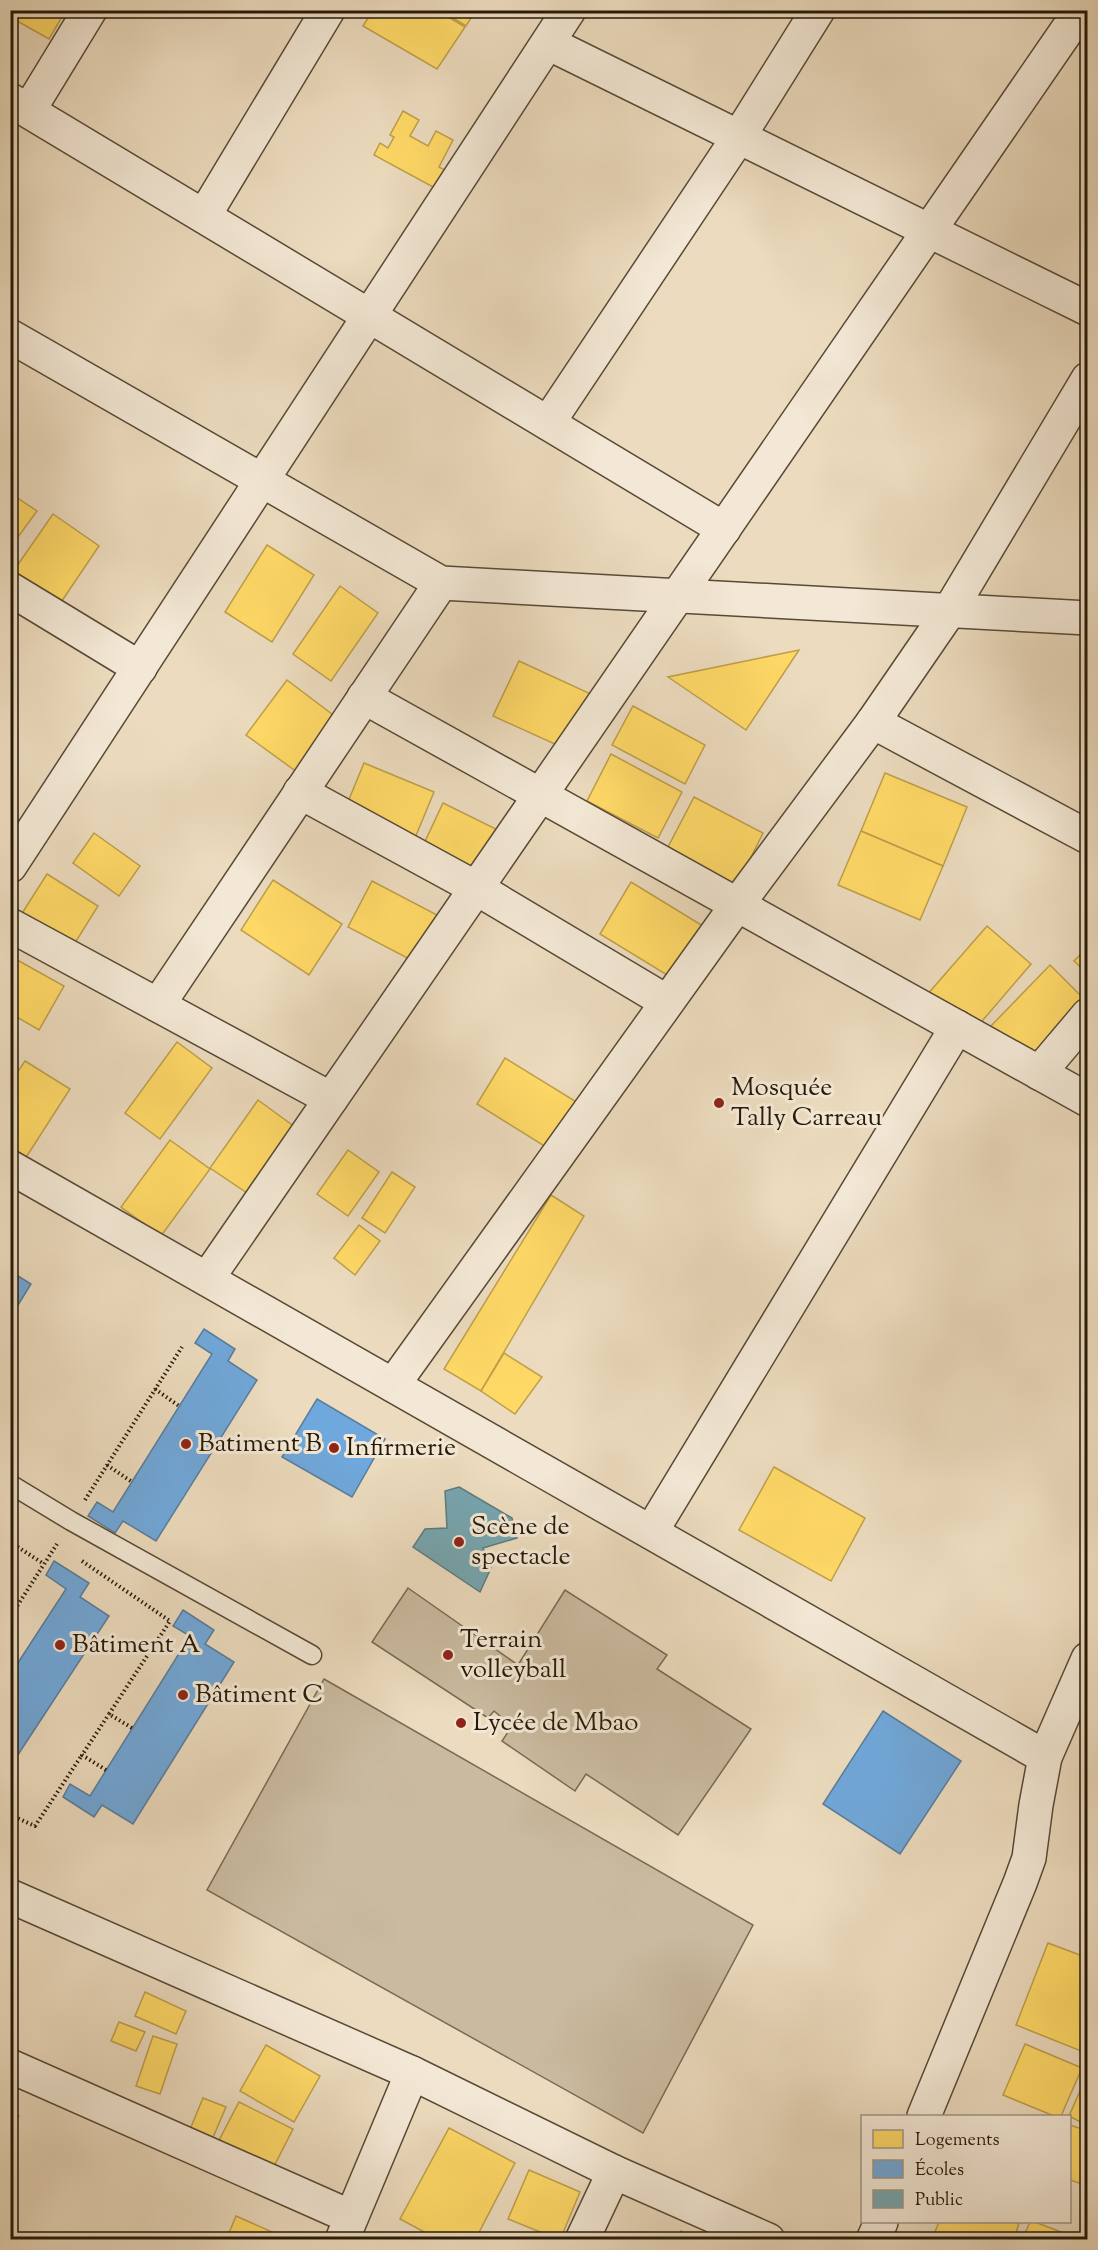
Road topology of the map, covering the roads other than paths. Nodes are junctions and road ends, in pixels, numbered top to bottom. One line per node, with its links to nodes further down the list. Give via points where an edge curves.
1 (90, 10): 7 (street)
2 (328, 10): 9 (street)
3 (569, 10): 6 (street)
4 (818, 10): 8 (street)
5 (1081, 10): 10 (street)
6 (548, 43): 8 (street); 12 (street)
7 (20, 105): 9 (street)
8 (738, 138): 10 (street); 15 (street)
9 (204, 216): 12 (street)
10 (928, 232): 11 (street); 17 (street)
11 (1088, 309)
12 (370, 315): 15 (street); 16 (street)
13 (10, 336): 16 (street)
14 (1088, 379): 21 (street)
15 (548, 423): 17 (street)
16 (262, 480): 18 (street); 23 (street)
17 (724, 529): 20 (street)
18 (441, 583): 20 (street); 24 (street)
19 (10, 589): 23 (street)
20 (678, 596): 21 (street); 27 (street)
21 (950, 610): 22 (street); 25 (street)
22 (1088, 618)
23 (140, 668): 29 (street)
24 (364, 697): 26 (street); 27 (street)
25 (873, 722): 28 (street); 31 (street)
26 (300, 792): 30 (street); 34 (street)
27 (540, 795): 30 (street); 31 (street)
28 (1088, 837)
29 (10, 866)
30 (476, 888): 33 (street); 38 (street)
31 (737, 905): 33 (street); 36 (street)
32 (10, 925): 34 (street)
33 (667, 1002): 42 (street)
34 (158, 1005): 38 (street)
35 (1088, 1015): 37 (street)
36 (957, 1027): 37 (street); 44 (street)
37 (1039, 1073): 39 (street)
38 (331, 1099): 41 (street)
39 (1088, 1100)
40 (10, 1167): 41 (street)
41 (207, 1279): 42 (street)
42 (393, 1385): 44 (street)
43 (10, 1484): 45 (lane)
44 (651, 1532): 47 (street)
45 (312, 1655)
46 (1086, 1664): 47 (street)
47 (1045, 1757): 51 (street, via 1029,1858)
48 (12, 1902): 50 (street)
49 (10, 2066): 54 (street)
50 (412, 2073): 52 (street); 54 (street)
51 (924, 2115)
52 (614, 2172): 55 (street); 56 (street)
53 (880, 2223): 57 (street)
54 (346, 2228)
55 (582, 2240)
56 (768, 2240)
57 (873, 2240)

